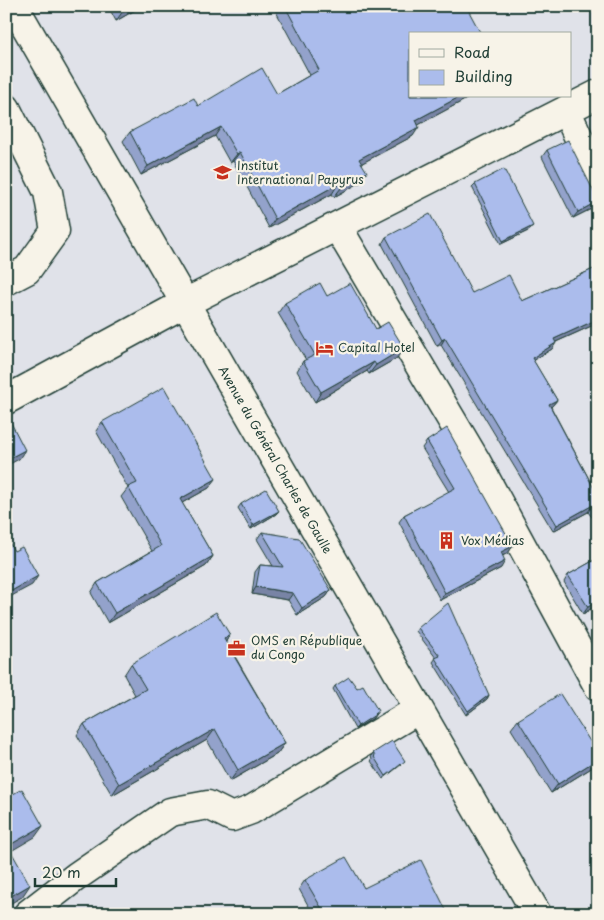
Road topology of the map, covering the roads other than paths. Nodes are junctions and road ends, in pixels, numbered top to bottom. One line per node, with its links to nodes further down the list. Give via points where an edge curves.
1 (14, 6): 8 (street, Avenue du Général Charles de Gaulle)
2 (598, 94): 4 (street)
3 (6, 108): 7 (street, via 48,192 55,231 26,270)
4 (566, 110): 5 (street); 6 (street)
5 (598, 178)
6 (337, 226): 8 (street); 10 (street, via 476,461)
7 (6, 281)
8 (184, 303): 9 (street); 11 (street, Avenue du Général Charles de Gaulle)
9 (6, 400)
10 (598, 686)
11 (419, 709): 12 (street, via 242,814 232,817 208,805 170,812); 13 (street, Avenue du Général Charles de Gaulle)
12 (28, 914)
13 (537, 914)

